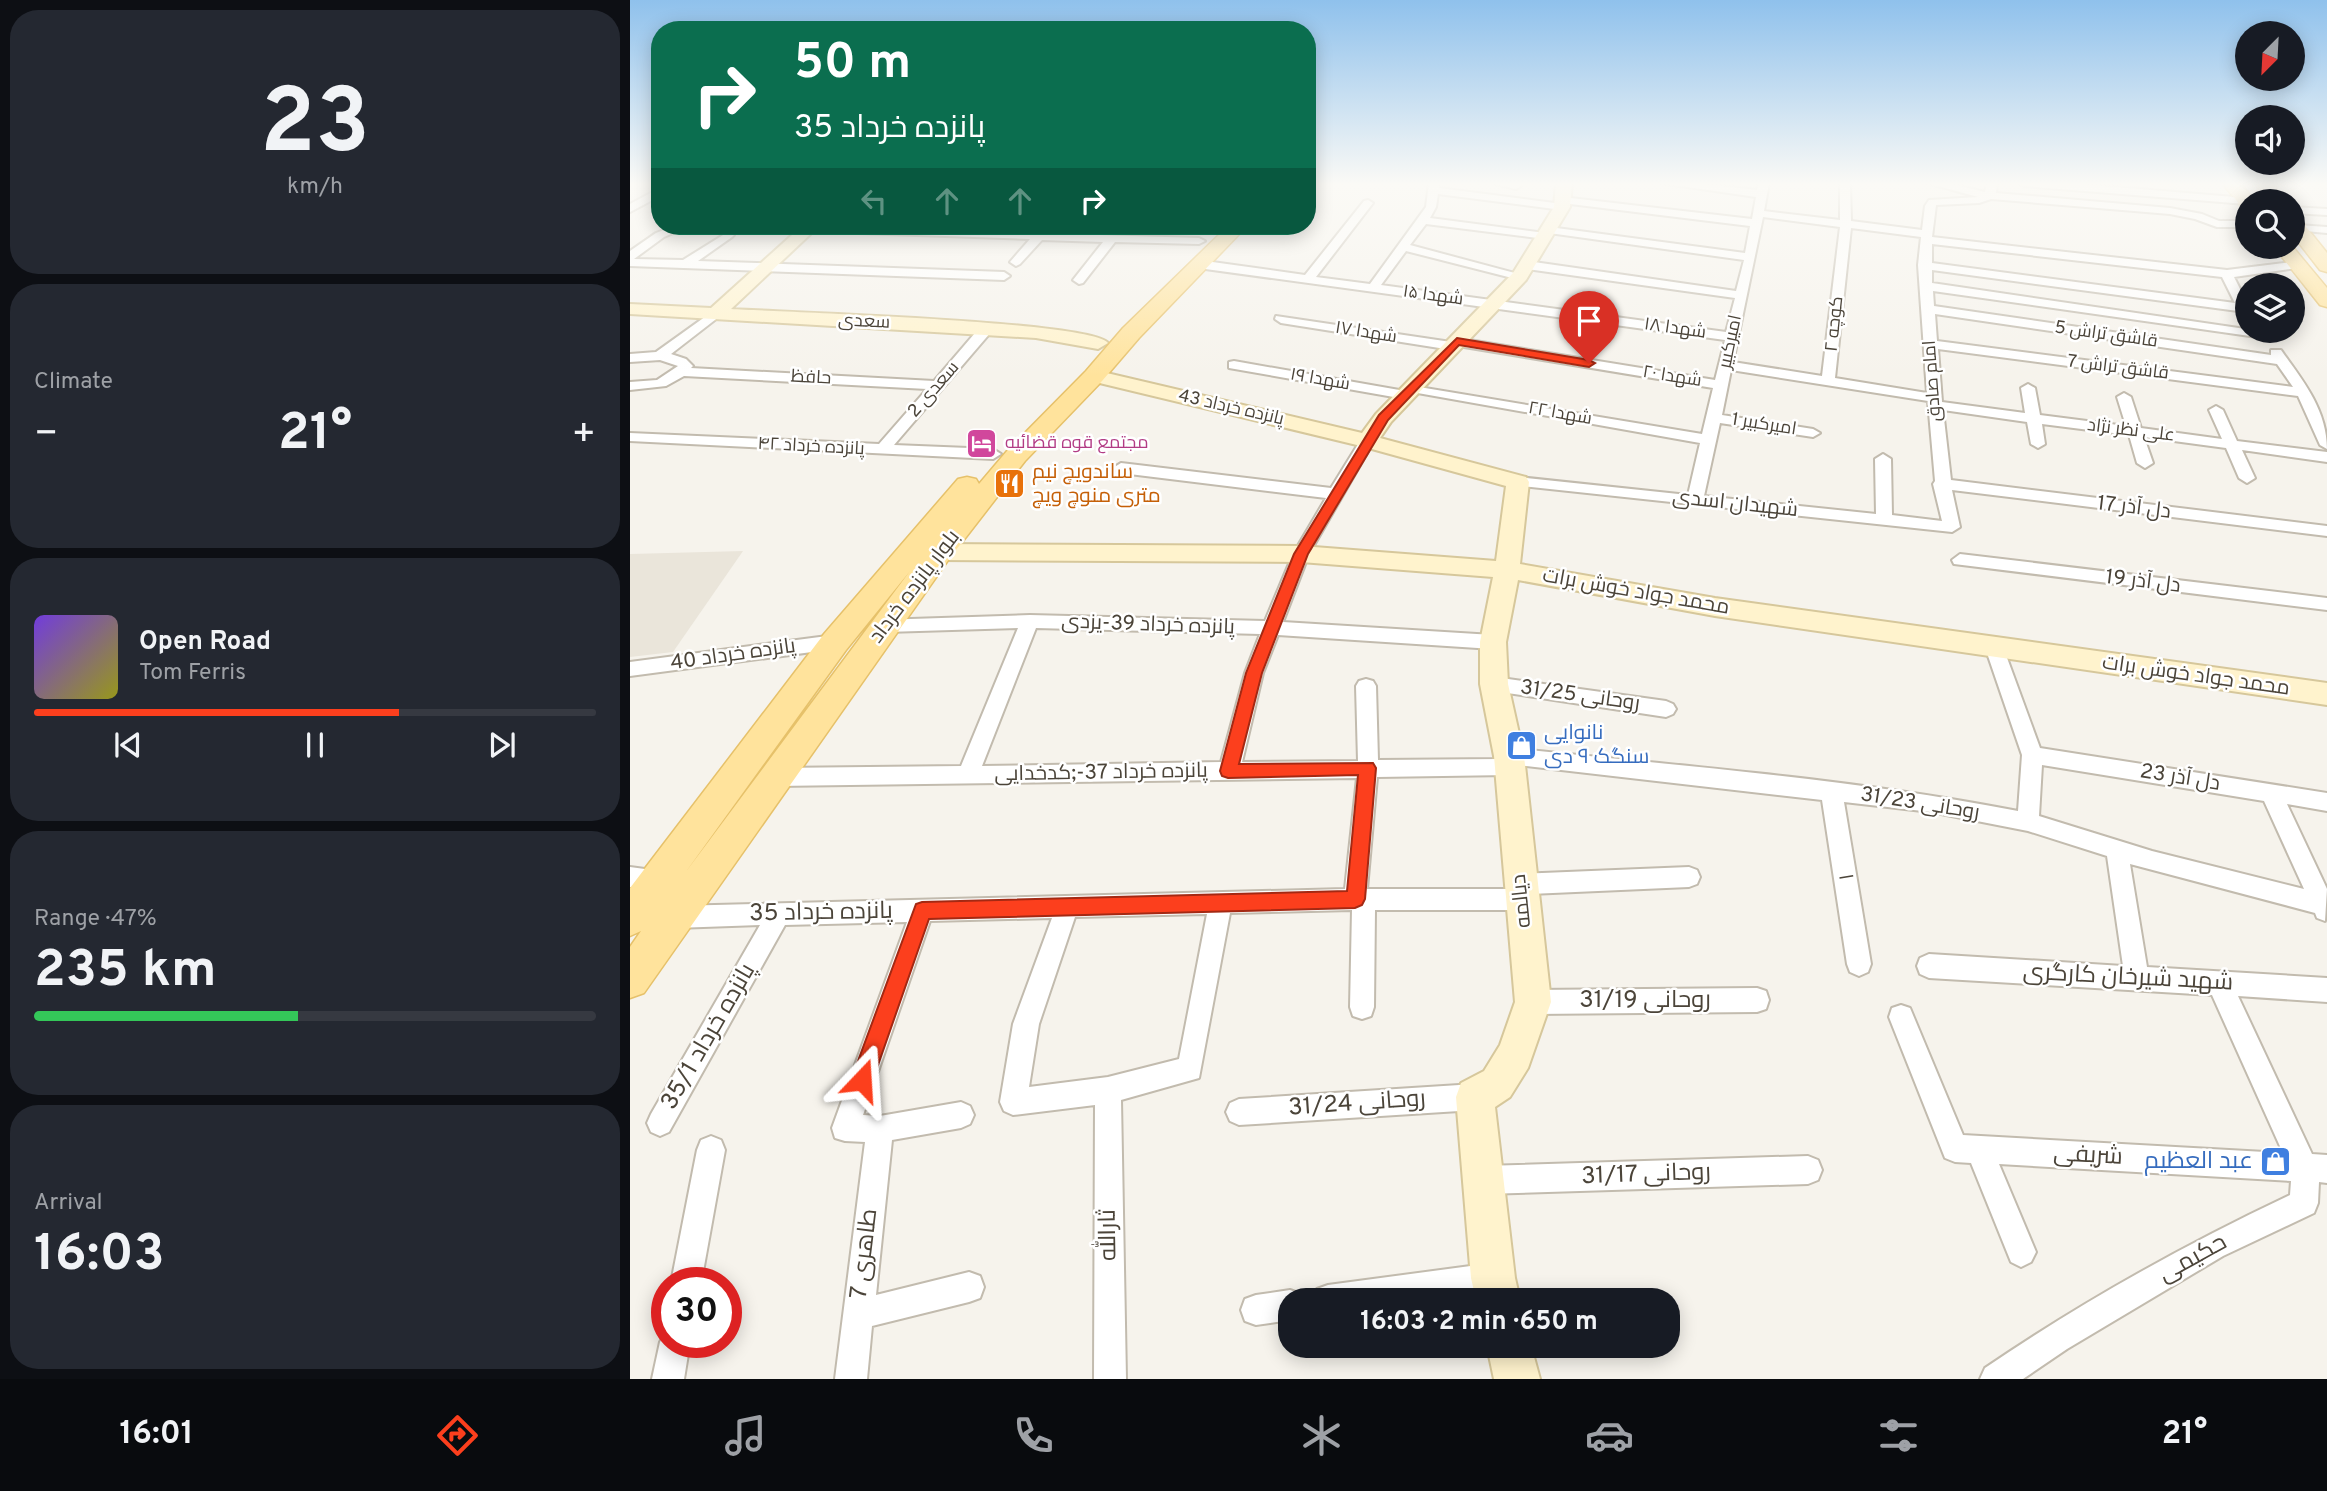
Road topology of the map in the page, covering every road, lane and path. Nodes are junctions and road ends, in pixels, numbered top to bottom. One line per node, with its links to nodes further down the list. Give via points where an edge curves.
1 (710, 247): 23 (street)
2 (787, 247): 26 (street)
3 (1029, 247): 21 (street)
4 (1105, 247): 31 (street)
5 (1200, 247): 46 (main road, بلوار پانزده خرداد)
6 (1201, 247): 56 (main road, بلوار پانزده خرداد)
7 (1214, 247): 30 (street, شهدا ۱۵)
8 (1333, 247): 30 (street)
9 (1405, 247): 33 (street)
10 (1407, 247): 27 (street)
11 (1538, 247): 27 (street)
12 (1669, 247): 18 (street)
13 (1753, 247): 18 (street, امیرکبیر)
14 (1843, 247): 57 (street, کوچه ۲)
15 (1925, 247): 25 (street, امام صادق)
16 (2010, 247): 28 (street)
17 (2314, 247): 22 (main road)
18 (1751, 257): 35 (street, امیرکبیر)
19 (2293, 259): 24 (main road)
20 (630, 262): 23 (street)
21 (1016, 262)
22 (2326, 263)
23 (686, 264): 26 (street)
24 (2297, 264): 28 (street); 36 (main road)
25 (1924, 265): 32 (street, امام صادق); 40 (street)
26 (764, 267): 29 (street); 41 (street)
27 (1523, 271): 35 (street); 37 (street)
28 (2227, 274): 34 (street)
29 (1004, 276)
30 (1308, 279): 33 (street, شهدا ۱۵)
31 (1079, 280)
32 (1926, 286): 39 (street, امام صادق); 44 (street)
33 (1373, 288): 37 (street, شهدا ۱۵)
34 (2235, 292)
35 (1742, 295): 45 (street, امیرکبیر)
36 (2327, 301)
37 (1493, 304): 45 (street, شهدا ۱۸); 48 (street)
38 (630, 309): 41 (street, سعدی)
39 (1928, 309): 49 (street, امام صادق); 52 (street, قاشق تراش 5)
40 (2235, 311)
41 (716, 313): 43 (street, سعدی); 51 (street)
42 (1281, 319): 48 (street, شهدا ۱۷)
43 (986, 329): 46 (street, سعدی); 58 (street, سعدی 2)
44 (2235, 330)
45 (1732, 337): 54 (street, امیرکبیر)
46 (1098, 343): 78 (main road, بلوار پانزده خرداد)
47 (2267, 343): 52 (street)
48 (1454, 344): 59 (street, شهدا ۲۰); 62 (street)
49 (1931, 344): 63 (street, قاشق تراش 7); 65 (street, امام صادق)
50 (630, 358): 51 (street)
51 (658, 358): 55 (street, via 683,362)
52 (2283, 361): 63 (street)
53 (1234, 365): 62 (street, شهدا ۱۹)
54 (1726, 365): 57 (street, علی نظر نژاد); 59 (street, امیرکبیر)
55 (683, 372): 58 (street, حافظ); 60 (street, via 663,383)
56 (1094, 376): 73 (street, پانزده خرداد 43); 91 (main road, بلوار پانزده خرداد, via 1016,457)
57 (1829, 382): 65 (street, علی نظر نژاد)
58 (939, 385): 77 (street, سعدی 2)
59 (1722, 385): 67 (street, امیرکبیر)
60 (630, 386)
61 (2028, 388): 68 (street)
62 (1408, 391): 72 (street, شهدا ۲۲); 73 (street)
63 (2304, 393): 76 (street)
64 (2124, 397): 69 (street)
65 (1935, 402): 68 (street, علی نظر نژاد); 85 (street, امام صادق)
66 (2216, 410): 75 (street)
67 (1714, 418): 70 (street, امیرکبیر 1); 72 (street, امیرکبیر)
68 (2032, 418): 69 (street, علی نظر نژاد); 74 (street)
69 (2135, 432): 75 (street, علی نظر نژاد); 81 (street)
70 (1813, 433)
71 (630, 437): 77 (street, پانزده خرداد ۴۲)
72 (1709, 440): 87 (street, امیرکبیر)
73 (1367, 441): 84 (street, پانزده خرداد 43); 86 (street)
74 (2038, 444)
75 (2232, 444): 79 (street, علی نظر نژاد); 83 (street)
76 (2327, 445)
77 (882, 450): 78 (street, پانزده خرداد ۴۲)
78 (993, 454): 99 (main road, بلوار پانزده خرداد)
79 (2327, 457)
80 (1883, 459): 88 (street)
81 (2145, 463)
82 (1121, 468): 86 (street)
83 (2247, 478)
84 (1518, 482): 87 (street, شهیدان اسدی); 94 (street, دیالمه)
85 (1941, 484): 89 (street, امام صادق); 90 (street, دل آذر 17)
86 (1336, 494): 92 (street)
87 (1695, 500): 88 (street, شهیدان اسدی)
88 (1884, 520): 89 (street, شهیدان اسدی)
89 (1952, 527)
90 (2327, 531)
91 (939, 552): 92 (street, محمد جواد خوش برات); 97 (main road, بلوار پانزده خرداد)
92 (1301, 554): 94 (street, محمد جواد خوش برات); 98 (street)
93 (1959, 560): 95 (street, دل آذر 19)
94 (1507, 570): 100 (street, دیالمه); 101 (street, محمد جواد خوش برات, via 1715,607)
95 (2327, 604)
96 (1030, 621): 97 (street, پانزده خرداد 39-یزدی); 98 (street, پانزده خرداد 39-یزدی); 111 (street)
97 (886, 625): 112 (main road, بلوار پانزده خرداد)
98 (1271, 628): 100 (street, پانزده خرداد 39-یزدی); 110 (street)
99 (835, 642): 102 (street, پانزده خرداد 40); 120 (main road, بلوار پانزده خرداد)
100 (1493, 642): 103 (street, دیالمه)
101 (1994, 648): 105 (street, محمد جواد خوش برات); 107 (street)
102 (630, 669)
103 (1494, 684): 106 (street, روحانی 31/25); 108 (street, دیالمه)
104 (1366, 687): 109 (street)
105 (2327, 694)
106 (1666, 709)
107 (2032, 755): 114 (street, دل آذر 23); 116 (street)
108 (1509, 761): 109 (street, پانزده خرداد 37-;کدخدایی); 113 (street, روحانی 31/23); 121 (street, دیالمه)
109 (1367, 768): 110 (street, پانزده خرداد 37-;کدخدایی); 122 (street)
110 (1228, 771): 111 (street, پانزده خرداد 37-;کدخدایی)
111 (968, 774): 112 (street, پانزده خرداد 37-;کدخدایی)
112 (776, 777): 128 (main road, بلوار پانزده خرداد)
113 (1831, 790): 116 (street, روحانی 31/23); 130 (street, ۱)
114 (2270, 793): 115 (street, دل آذر 23); 125 (street)
115 (2327, 802)
116 (2028, 822): 117 (street, روحانی 31/23)
117 (2116, 850): 125 (street, روحانی 31/23); 133 (street)
118 (630, 877): 120 (street)
119 (1689, 877): 121 (street, پانزده خرداد 35)
120 (659, 879): 129 (main road, بلوار پانزده خرداد)
121 (1521, 892): 122 (street, پانزده خرداد 35); 137 (street, دیالمه)
122 (1360, 899): 123 (street, پانزده خرداد 35); 138 (street)
123 (1220, 904): 124 (street, پانزده خرداد 35); 140 (street, via 1190,1069)
124 (1067, 907): 126 (street, پانزده خرداد 35); 140 (street, via 1026,1024 1013,1102)
125 (2324, 909)
126 (922, 911): 127 (street, پانزده خرداد 35); 145 (street, via 845,1128)
127 (779, 914): 128 (street, پانزده خرداد 35); 144 (street, پانزده خرداد 35/1)
128 (675, 917): 132 (main road, بلوار پانزده خرداد)
129 (630, 918)
130 (1859, 964)
131 (1929, 966): 133 (street, شهید شیرخان کارگری)
132 (630, 979)
133 (2137, 979): 134 (street, شهید شیرخان کارگری)
134 (2219, 984): 135 (street, شهید شیرخان کارگری); 148 (street)
135 (2327, 990)
136 (1757, 1000): 137 (street, روحانی 31/19)
137 (1533, 1002): 141 (street, دیالمه, via 1515,1055 1497,1084)
138 (1363, 1007)
139 (1901, 1017): 146 (street)
140 (1108, 1090): 163 (street, ثارالله)
141 (1475, 1097): 142 (street, روحانی 31/24); 150 (street)
142 (1239, 1112)
143 (961, 1115): 145 (street)
144 (660, 1123)
145 (880, 1129): 157 (street, طاهری 7)
146 (1967, 1149): 148 (street, شریفی); 151 (street)
147 (711, 1150): 152 (street)
148 (2316, 1169): 160 (street, حکیمی, via 2304,1203 2213,1246 2056,1338)
149 (1808, 1170): 150 (street, روحانی 31/17)
150 (1484, 1180): 154 (street)
151 (2021, 1252)
152 (689, 1267)
153 (969, 1287): 157 (street)
154 (1495, 1288)
155 (1278, 1307): 156 (street)
156 (1256, 1310)
157 (858, 1315): 162 (street, طاهری 7)
158 (672, 1358): 161 (street)
159 (1512, 1358): 164 (street)
160 (2013, 1374)
161 (668, 1379)
162 (850, 1379)
163 (1110, 1379)
164 (1517, 1379)

